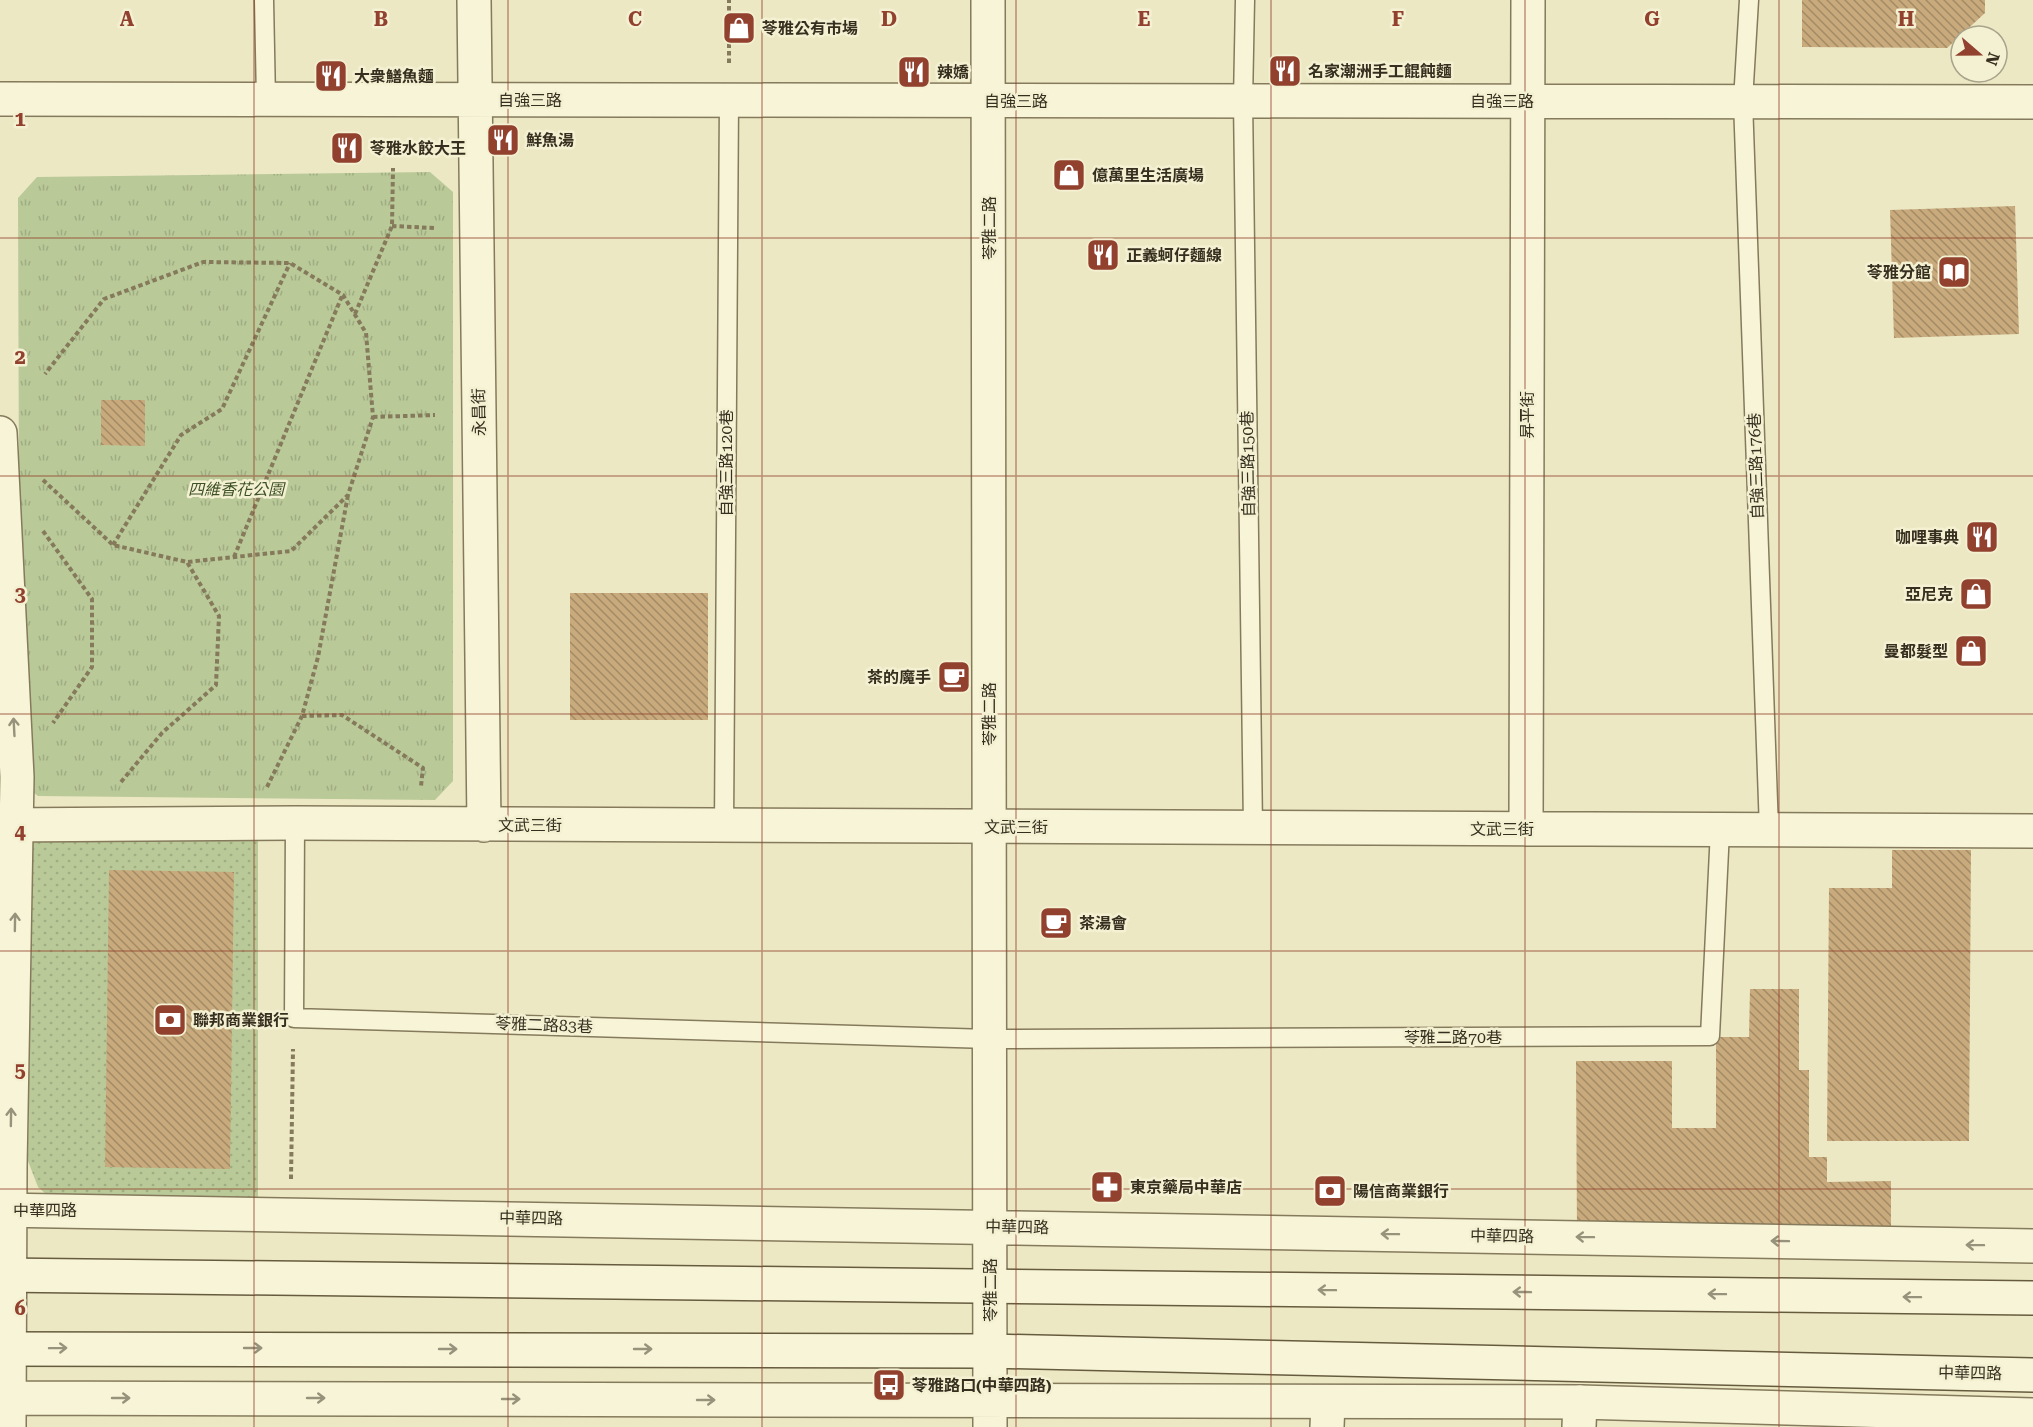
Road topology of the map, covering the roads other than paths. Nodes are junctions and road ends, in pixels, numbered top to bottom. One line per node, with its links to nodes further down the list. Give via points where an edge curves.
1 (264, 0): 8 (lane)
2 (474, 0): 9 (street, 永昌街)
3 (988, 0): 11 (street, 苓雅二路)
4 (1245, 0): 12 (lane, 自強三路150巷)
5 (1528, 0): 13 (street, 昇平街)
6 (1749, 0): 14 (lane, 自強三路176巷)
7 (0, 99): 8 (street, 自強三路)
8 (266, 100): 9 (street, 自強三路)
9 (475, 100): 10 (street, 自強三路); 18 (street, 永昌街)
10 (729, 100): 11 (street, 自強三路); 20 (lane, 自強三路120巷)
11 (988, 100): 12 (street, 自強三路); 21 (street, 苓雅二路)
12 (1243, 101): 13 (street, 自強三路); 22 (lane, 自強三路150巷)
13 (1528, 101): 14 (street, 自強三路); 23 (street, 昇平街)
14 (1743, 101): 15 (street, 自強三路); 25 (lane, 自強三路176巷)
15 (2033, 102)
16 (0, 433): 19 (street, one-way to 16)
17 (295, 823): 18 (street, 文武三街); 19 (street, 文武三街); 27 (lane, 苓雅二路83巷, via 294,1018)
18 (484, 825): 20 (street, 文武三街)
19 (8, 826): 28 (street, one-way to 19)
20 (724, 826): 21 (street, 文武三街)
21 (989, 827): 22 (street, 文武三街); 27 (street, 苓雅二路)
22 (1253, 828): 23 (street, 文武三街)
23 (1526, 829): 24 (street, 文武三街)
24 (1720, 830): 25 (street, 文武三街); 27 (lane, 苓雅二路70巷, via 1710,1036)
25 (1768, 830): 26 (street, 文武三街)
26 (2033, 831)
27 (989, 1039): 29 (street, 苓雅二路)
28 (5, 1210): 29 (street, 中華四路); 31 (street)
29 (990, 1226): 30 (street, 中華四路, one-way to 29); 32 (street, 苓雅二路)
30 (2033, 1246)
31 (5, 1275): 32 (street); 34 (street)
32 (990, 1286): 33 (street, one-way to 32); 35 (street, 苓雅二路)
33 (2033, 1298)
34 (5, 1349): 35 (street, 中華四路, one-way to 35); 37 (street)
35 (990, 1351): 36 (street, 中華四路); 38 (street, 苓雅二路)
36 (2033, 1375)
37 (6, 1408): 38 (street, one-way to 38)
38 (990, 1414): 39 (street)
39 (1327, 1415): 40 (street)
40 (1580, 1415): 42 (street)
41 (2033, 1415): 42 (street)
42 (1837, 1419)

